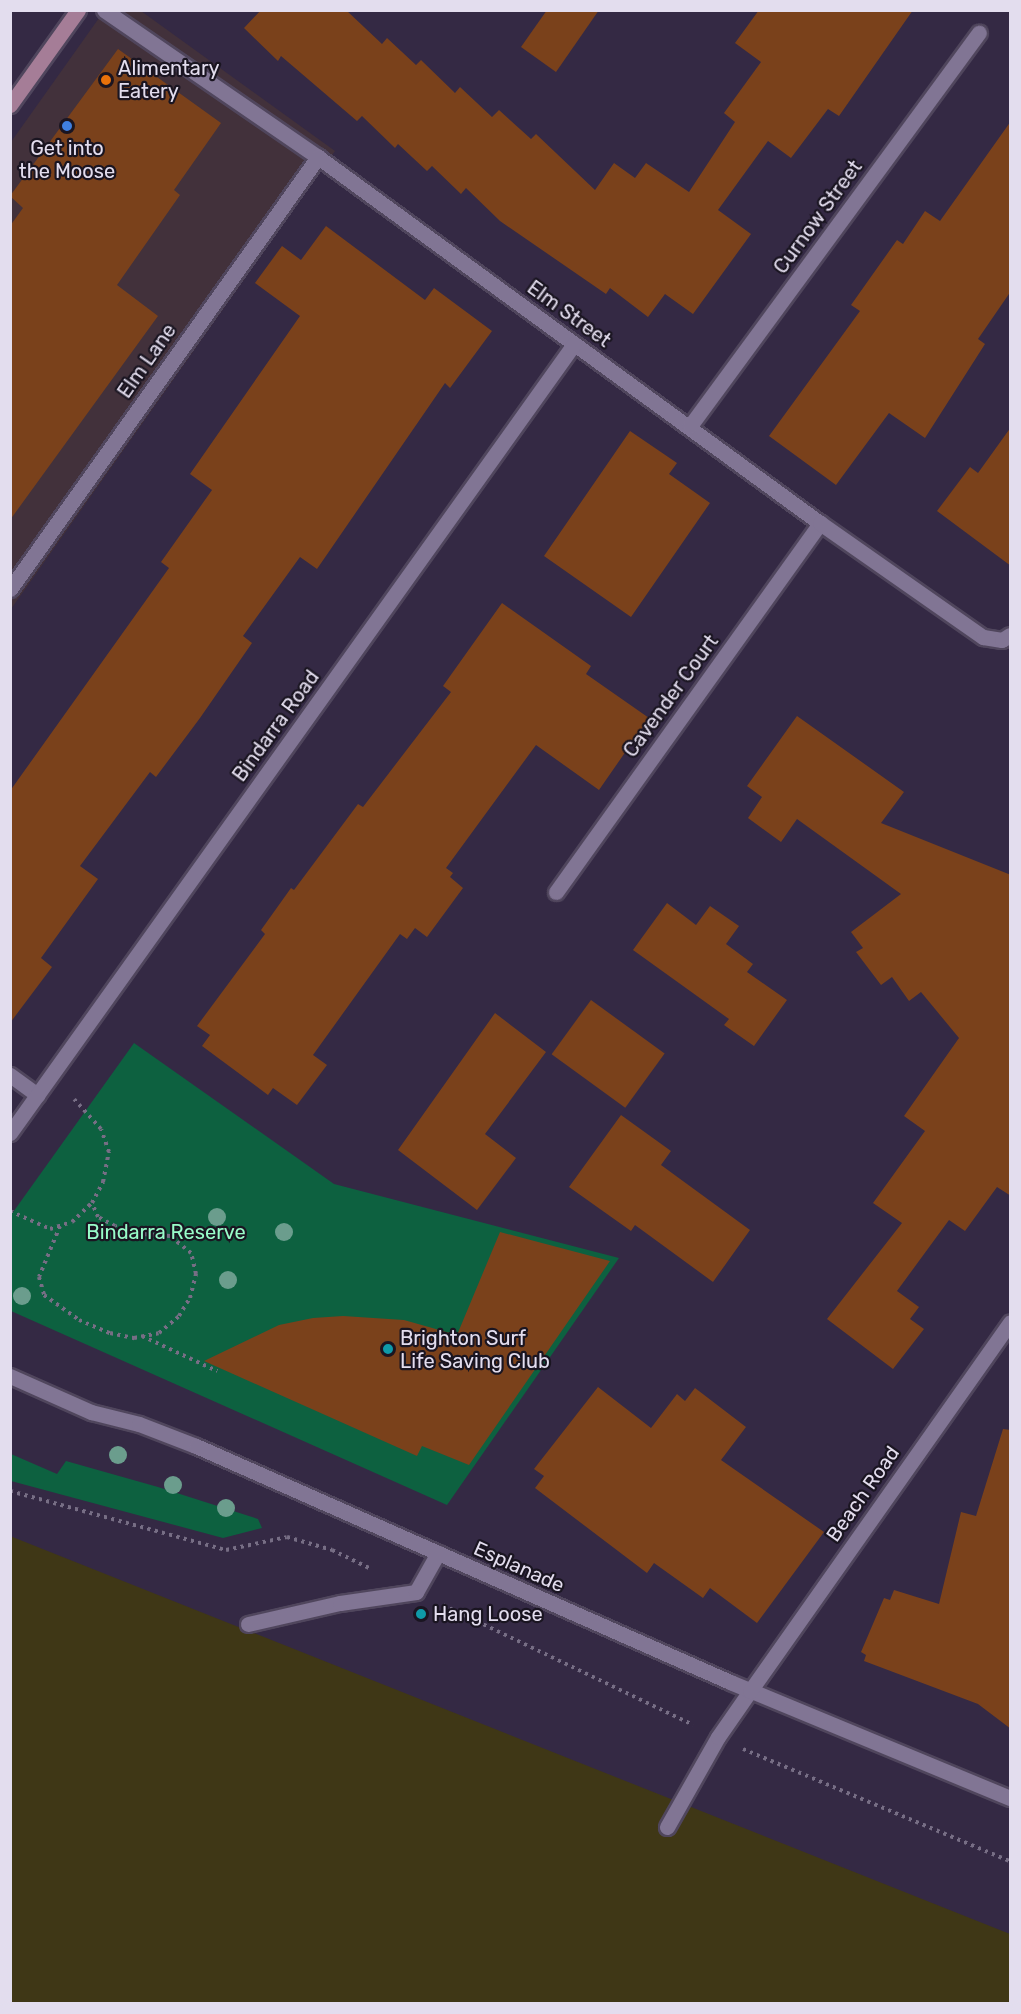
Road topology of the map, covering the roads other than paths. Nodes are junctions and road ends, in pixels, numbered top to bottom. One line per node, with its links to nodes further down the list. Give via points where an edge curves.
1 (78, 10): 4 (street)
2 (104, 10): 5 (street, Elm Street)
3 (979, 33): 7 (street, Curnow Street)
4 (10, 105)
5 (318, 157): 6 (street, Elm Street); 9 (street, Elm Lane)
6 (574, 344): 7 (street, Elm Street); 13 (street, Bindarra Road)
7 (690, 426): 8 (street, Elm Street)
8 (820, 523): 10 (street, Elm Street, via 983,637 1002,640); 11 (street, Cavender Court)
9 (10, 589)
10 (1011, 634)
11 (556, 892)
12 (10, 1075): 13 (street)
13 (38, 1095): 14 (street, Bindarra Road)
14 (10, 1133)
15 (1011, 1322): 19 (street, Beach Road)
16 (10, 1376): 17 (street, Esplanade, via 91,1412 139,1424 196,1446)
17 (438, 1553): 18 (street, via 417,1592 340,1603); 19 (street, Esplanade)
18 (248, 1624)
19 (750, 1691): 20 (street, Esplanade); 21 (street, Beach Road, via 718,1737)
20 (1011, 1798)
21 (667, 1827)

